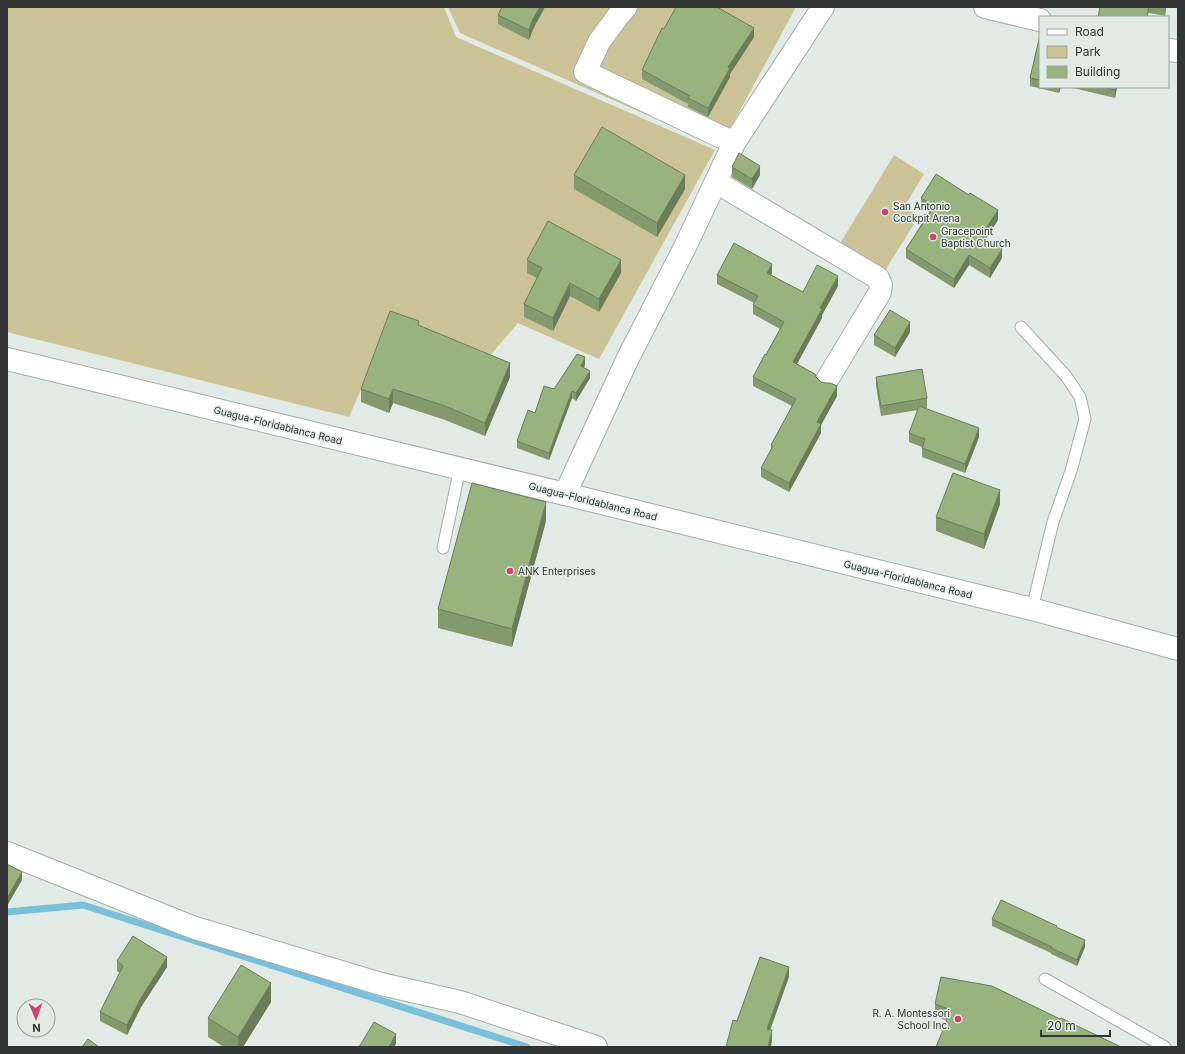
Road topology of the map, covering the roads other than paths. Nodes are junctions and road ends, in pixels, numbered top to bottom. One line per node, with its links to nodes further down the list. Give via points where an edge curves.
1 (626, 7): 5 (street, via 599,42 585,72)
2 (823, 7): 5 (street)
3 (985, 7): 4 (street)
4 (1039, 20)
5 (734, 143): 6 (street)
6 (716, 182): 9 (street, via 878,278 880,292); 11 (street, via 628,358)
7 (1021, 327): 13 (lane, via 1066,376 1080,397 1085,419 1071,471 1053,522)
8 (7, 359): 10 (street, Guagua-Floridablanca Road)
9 (827, 380)
10 (460, 468): 11 (street, Guagua-Floridablanca Road); 12 (lane)
11 (564, 494): 13 (street, Guagua-Floridablanca Road)
12 (443, 548)
13 (1032, 609): 14 (street, Guagua-Floridablanca Road)
14 (1178, 649)
15 (7, 853): 17 (street, via 192,927 381,984 460,1002)
16 (1045, 979): 18 (lane)
17 (596, 1047)
18 (1165, 1047)

